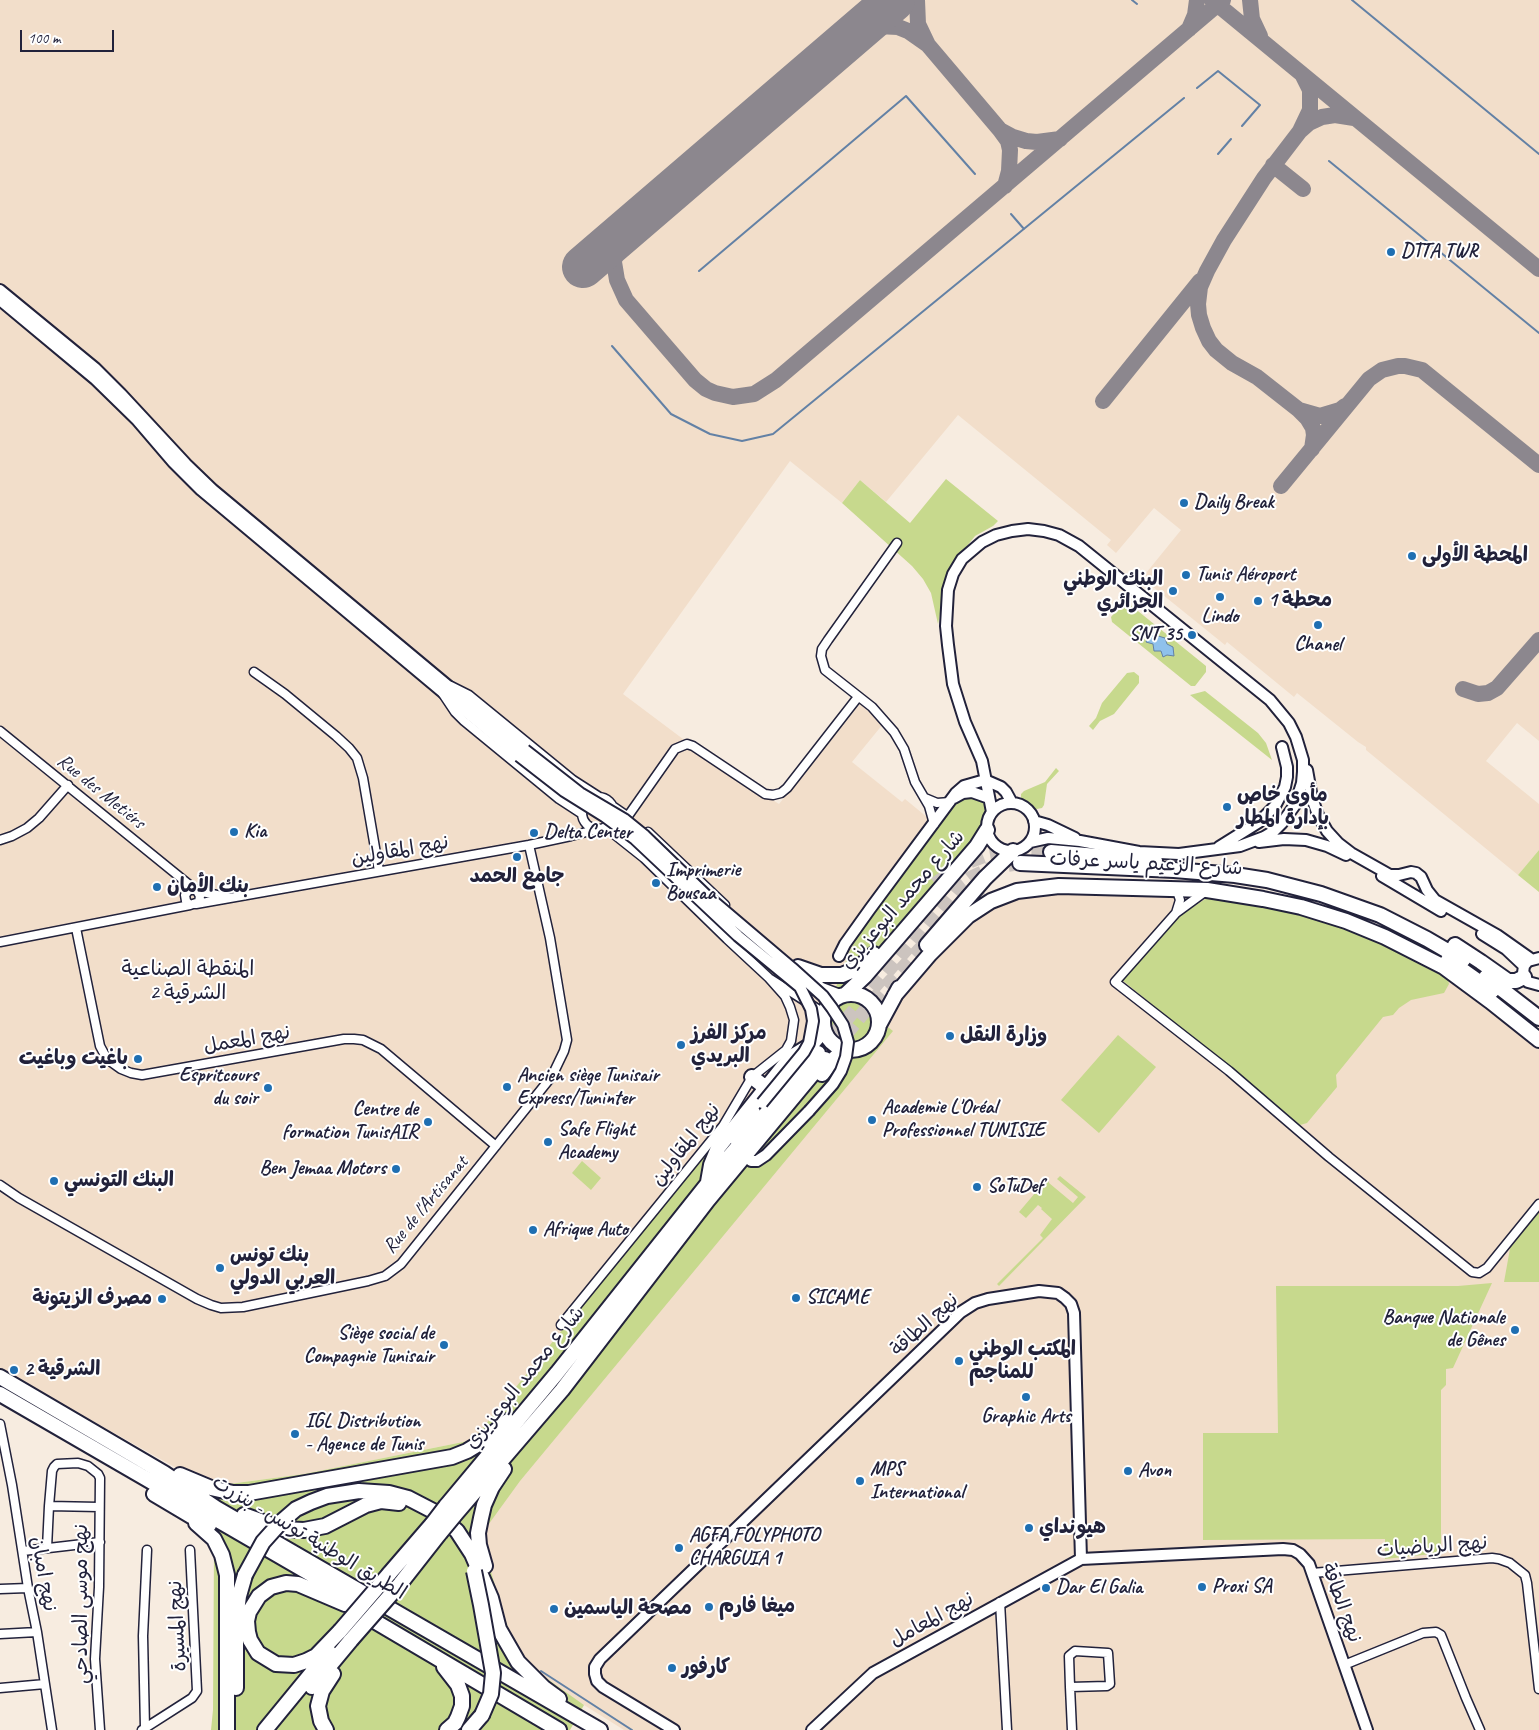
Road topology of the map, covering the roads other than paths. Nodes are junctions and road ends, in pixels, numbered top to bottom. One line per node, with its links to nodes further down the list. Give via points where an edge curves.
1 (0, 290): 5 (street, via 95,368 213,490)
2 (0, 300): 5 (street, via 95,379 201,490)
3 (897, 543): 6 (street, via 822,649 825,670)
4 (254, 672): 35 (street, via 336,736 356,758 363,778)
5 (443, 687): 9 (street); 13 (street, via 462,690 573,780); 20 (street, via 454,712)
6 (858, 697): 14 (street, via 894,732); 21 (street, via 781,793 765,794 687,744 676,749)
7 (0, 731): 12 (street, Rue des Metiérs)
8 (1282, 747): 32 (street, via 1286,777 1276,806 1259,822)
9 (522, 753): 67 (street, bridge, via 564,791 635,839 738,936 802,989 813,1021 809,1043 741,1132); 68 (street, bridge, via 580,793 624,818 706,895 823,996 843,1025 848,1042 846,1057 833,1084 766,1155)
10 (1303, 760): 11 (street, via 1289,723 1270,700 1079,546 1066,538 1028,529 989,538 968,552 950,582 947,598 949,660 958,703 982,761); 30 (street, via 1301,789 1295,805 1274,831); 48 (street, via 1318,815 1338,843 1390,875 1411,872 1421,876 1435,900)
11 (985, 780): 15 (street); 16 (street, via 964,786); 17 (street, via 1001,787)
12 (68, 785): 27 (street, via 27,828); 39 (street, Rue des Metiérs, via 182,878)
13 (601, 798): 18 (street); 20 (street, via 588,801)
14 (925, 798): 16 (street, via 937,803); 23 (street)
15 (989, 798): 16 (street, via 972,792); 19 (street)
16 (950, 802): 23 (street)
17 (1012, 803): 19 (street, via 1001,805); 22 (street, via 1028,810)
18 (611, 805): 21 (street); 24 (street, via 613,817)
19 (992, 812): 25 (street)
20 (582, 816): 24 (street, via 589,826); 26 (street)
21 (628, 816): 52 (street, via 742,922)
22 (1034, 821): 28 (street); 29 (street)
23 (934, 824): 50 (street)
24 (602, 828): 26 (street, نهج المقاولين); 53 (street, via 644,858)
25 (987, 830): 34 (street, via 996,846); 55 (highway, شارع محمد البوعزيزي, via 977,846 865,976)
26 (571, 836): 31 (street, نهج المقاولين)
27 (0, 840)
28 (1080, 841): 29 (street, via 1048,838); 32 (street, via 1152,853)
29 (1030, 842): 34 (street)
30 (1250, 842): 32 (street); 48 (street, via 1299,839 1327,846)
31 (529, 845): 35 (street, نهج المقاولين); 66 (street, Rue de l'Artisanat, via 550,938 567,1040 552,1076)
32 (1212, 851)
33 (1051, 852): 41 (highway, via 1241,869 1290,880)
34 (1017, 857): 41 (highway, شارع الزعيم ياسر عرفات, via 1235,875); 56 (highway, via 985,878 933,938)
35 (380, 870): 42 (street, نهج المقاولين)
36 (935, 884): 52 (highway, via 858,968 833,976)
37 (1176, 888): 38 (highway); 45 (street, via 1180,900); 56 (highway, via 1052,886 1004,895 968,916)
38 (1207, 890): 45 (street); 61 (highway, via 1300,908 1346,921 1385,937 1444,967)
39 (191, 892): 42 (street, نهج المقاولين); 43 (street, via 186,901); 43 (street, via 200,899); 44 (street, نهج المقاولين)
40 (987, 894): 60 (highway, شارع الزعيم ياسر عرفات, via 1022,881 1058,878 1207,883 1291,897 1357,916 1416,942 1467,972)
41 (1321, 894): 46 (highway, شارع الزعيم ياسر عرفات)
42 (234, 898): 43 (street, نهج المقاولين)
43 (193, 904): 44 (street, نهج المقاولين)
44 (169, 909): 47 (street, نهج المقاولين)
45 (1176, 913): 74 (street, via 1115,982 1229,1071 1466,1269 1476,1273 1487,1268)
46 (1380, 915): 51 (highway, via 1401,918 1430,931 1508,981 1516,981); 57 (highway, شارع الزعيم ياسر عرفات, via 1463,961)
47 (76, 928): 49 (street, نهج المقاولين); 66 (street, نهج المعمل, via 100,1046 107,1059 121,1069 142,1075 344,1040 363,1040 380,1049)
48 (1479, 928): 51 (street, via 1506,940)
49 (0, 942)
50 (839, 956)
51 (1530, 965): 54 (street, via 1531,984)
52 (798, 967): 55 (street, via 822,987)
53 (769, 978): 58 (street); 63 (street, نهج المقاولين, via 785,996 794,1020 791,1040)
54 (1539, 985)
55 (844, 994): 58 (highway, via 833,1000); 59 (highway, via 859,995 870,1001 877,1012)
56 (895, 995): 59 (highway)
57 (1539, 1018)
58 (823, 1019): 62 (highway, via 824,1031 830,1041); 65 (highway, via 816,1039 790,1058)
59 (879, 1025): 62 (highway, via 868,1044)
60 (1539, 1028)
61 (1539, 1040)
62 (846, 1050): 68 (highway, شارع محمد البوعزيزي, via 830,1064)
63 (781, 1055): 64 (street, نهج المقاولين); 65 (highway)
64 (752, 1077): 65 (highway); 75 (street, نهج المقاولين, via 723,1126)
65 (767, 1088): 69 (highway, via 718,1148)
66 (496, 1146): 72 (street, Rue de l'Artisanat, via 401,1264 385,1276 243,1307 211,1306)
67 (728, 1158): 69 (highway, شارع محمد البوعزيزي); 73 (highway, شارع محمد البوعزيزي, via 821,1056)
68 (751, 1161): 73 (highway, شارع محمد البوعزيزي)
69 (708, 1183): 76 (highway, شارع محمد البوعزيزي)
70 (0, 1185): 72 (street, Rue de l'Artisanat)
71 (0, 1192): 72 (street, Rue de l'Artisanat)
72 (19, 1198)
73 (708, 1200): 78 (highway, شارع محمد البوعزيزي)
74 (1539, 1204)
75 (561, 1325)
76 (557, 1373): 83 (highway, via 503,1426 479,1444 452,1457 249,1493 223,1491 179,1474); 87 (highway, شارع محمد البوعزيزي)
77 (0, 1378): 83 (highway, الطريق الوطنية تونس - بنزرت)
78 (562, 1390): 87 (highway, شارع محمد البوعزيزي); 99 (highway, via 492,1488 484,1505 478,1533)
79 (0, 1394): 80 (highway, الطريق الوطنية تونس - بنزرت)
80 (28, 1412): 88 (highway, via 71,1443); 124 (highway, الطريق الوطنية تونس - بنزرت)
81 (0, 1424): 82 (street, نهج امبان)
82 (4, 1458): 94 (street, نهج امبان)
83 (164, 1473): 84 (highway, الطريق الوطنية تونس - بنزرت)
84 (192, 1491): 112 (highway, الطريق الوطنية تونس - بنزرت); 122 (highway, bridge, via 266,1524 288,1530 325,1526 381,1501 409,1506 432,1517 448,1531 474,1572 493,1673 491,1694 482,1715)
85 (49, 1506): 86 (street); 86 (street, نهج موسى الصادحي, via 52,1471 57,1464 80,1463 100,1478); 91 (street)
86 (99, 1507): 90 (street, نهج موسى الصادحي)
87 (450, 1511): 89 (highway, شارع محمد البوعزيزي, bridge)
88 (190, 1516): 101 (highway); 116 (highway, via 214,1539 227,1575)
89 (436, 1528): 104 (highway, شارع محمد البوعزيزي, bridge, via 400,1584); 104 (highway, شارع محمد البوعزيزي, bridge, via 389,1574)
90 (100, 1542): 91 (street); 115 (street, نهج موسى الصادحي, via 95,1659)
91 (47, 1548): 94 (street)
92 (147, 1550): 111 (street, via 143,1636)
93 (190, 1550): 111 (street, نهج المسيرة, via 198,1691)
94 (22, 1551): 97 (street, نهج امبان)
95 (1081, 1558): 96 (street, نهج الطاقة, via 1283,1549 1293,1550 1305,1558); 100 (street, نهج المعامل); 125 (street, نهج الطاقة, via 1074,1313 1071,1304 1058,1293 1048,1291 975,1303 961,1312 600,1659 595,1674 603,1687)
96 (1312, 1573): 106 (street, نهج الطاقة); 110 (street, نهج الرياضيات, via 1492,1558 1510,1563 1524,1575 1527,1584)
97 (28, 1588): 98 (street); 102 (street, نهج امبان)
98 (0, 1589)
99 (491, 1598): 112 (highway, via 499,1629 518,1662 544,1688); 117 (highway, bridge, via 472,1554 457,1531 435,1512 408,1498 372,1491 346,1492 296,1509 263,1542 245,1575 239,1596)
100 (1000, 1602): 126 (street, نهج المعامل, via 873,1673); 127 (street)
101 (345, 1604): 104 (highway, via 298,1584 271,1587 259,1596 249,1612 248,1632 258,1653 276,1664 294,1665); 105 (highway)
102 (37, 1632): 103 (street); 107 (street, نهج امبان)
103 (0, 1634)
104 (348, 1637): 118 (highway, شارع محمد البوعزيزي); 119 (highway, شارع محمد البوعزيزي); 120 (highway, via 318,1706)
105 (402, 1637): 121 (highway, via 446,1668 458,1685 462,1706); 123 (highway)
106 (1344, 1665): 129 (street, نهج الطاقة); 130 (street, via 1423,1633 1436,1632 1441,1635)
107 (44, 1684): 109 (street); 114 (street, نهج امبان)
108 (1070, 1687): 108 (street, via 1071,1653 1108,1652 1110,1684); 128 (street)
109 (0, 1688)
110 (1539, 1689)
111 (144, 1729)
112 (598, 1729)
113 (46, 1730): 114 (street)
114 (52, 1730)
115 (100, 1730)
116 (227, 1730)
117 (233, 1730)
118 (265, 1730)
119 (276, 1730)
120 (326, 1730)
121 (448, 1730)
122 (469, 1730)
123 (559, 1730)
124 (580, 1730)
125 (674, 1730)
126 (812, 1730)
127 (1007, 1730)
128 (1072, 1730)
129 (1368, 1730)
130 (1480, 1730)

